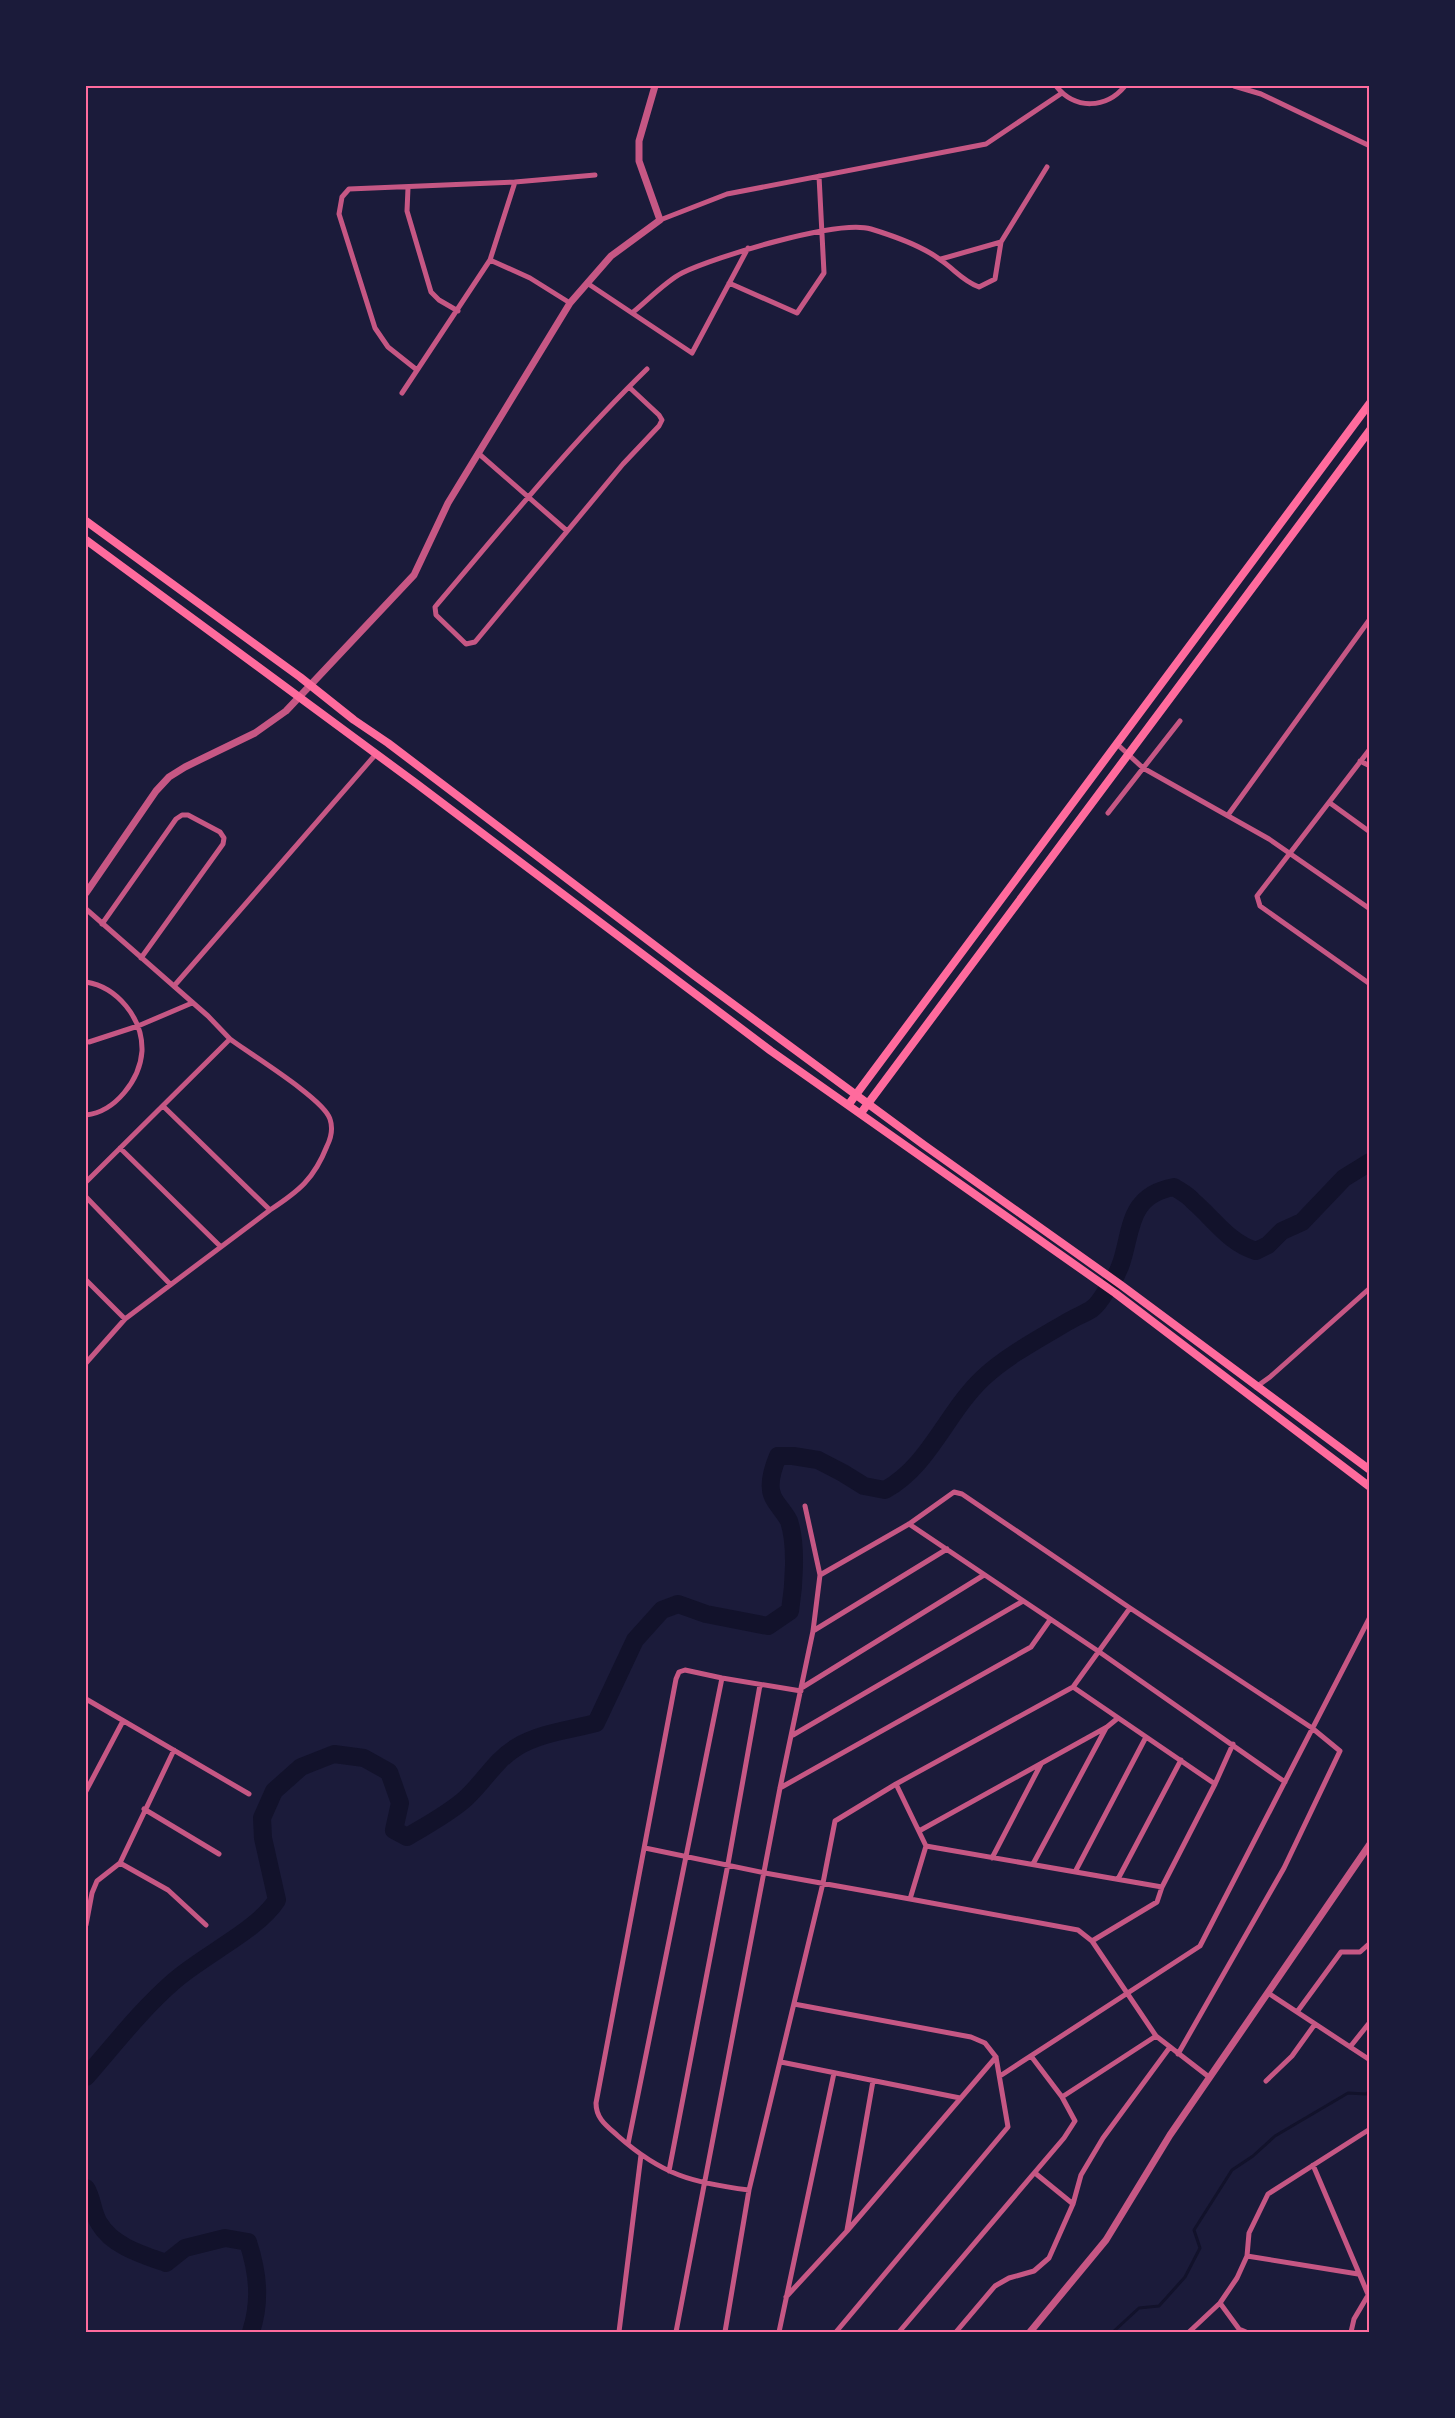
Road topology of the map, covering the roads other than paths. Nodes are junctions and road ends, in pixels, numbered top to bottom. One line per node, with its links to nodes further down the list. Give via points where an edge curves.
1 (654, 86): 12 (street, via 639,141 639,161)
2 (1056, 86): 5 (street)
3 (1125, 86): 5 (street, via 1096,104 1078,102)
4 (1234, 86): 6 (street, via 1261,94)
5 (1062, 93): 9 (street, via 986,144)
6 (1370, 146)
7 (1047, 167): 14 (street)
8 (595, 175): 10 (street)
9 (819, 176): 12 (street, via 727,194); 13 (street)
10 (515, 182): 11 (street); 17 (street)
11 (408, 188): 21 (street, via 407,211 431,292); 24 (street, via 349,189 342,197 339,214 375,328 388,347)
12 (660, 220): 18 (street, via 611,256)
13 (822, 232): 15 (street); 16 (street, via 869,228); 19 (street, via 824,273 797,313)
14 (1000, 242): 16 (street); 16 (street, via 995,279 979,286 968,283)
15 (749, 247): 19 (street); 22 (street, via 680,273)
16 (941, 259)
17 (490, 260): 20 (street, via 530,278); 21 (street)
18 (587, 283): 20 (street); 22 (street)
19 (729, 283): 22 (street, via 692,353)
20 (570, 303): 29 (street)
21 (458, 311): 24 (street)
22 (632, 313)
23 (647, 369): 25 (street)
24 (417, 370): 26 (street)
25 (629, 387): 30 (street, via 585,431); 32 (street, via 662,420)
26 (402, 393)
27 (1370, 403): 38 (main road)
28 (1370, 430): 41 (main road)
29 (478, 453): 30 (street); 35 (street, via 448,503 414,575)
30 (530, 497): 32 (street); 32 (street, via 435,607 436,615 466,644 475,642)
31 (86, 521): 35 (main road)
32 (566, 530)
33 (86, 540): 36 (main road)
34 (1370, 619): 47 (street)
35 (309, 685): 36 (street); 62 (main road)
36 (299, 697): 40 (main road); 50 (street, via 255,733 169,777)
37 (1180, 721): 44 (street)
38 (1117, 744): 41 (street); 62 (main road)
39 (1370, 749): 42 (street)
40 (376, 754): 57 (street); 64 (main road, via 771,1051)
41 (1128, 755): 44 (street); 63 (main road)
42 (1360, 761): 43 (street); 45 (street)
43 (1370, 766)
44 (1143, 768): 46 (street); 47 (street)
45 (1329, 803): 48 (street); 49 (street)
46 (1108, 813)
47 (1228, 815): 49 (street)
48 (1370, 832)
49 (1291, 852): 52 (street); 56 (street, via 1257,896 1260,906)
50 (86, 893)
51 (86, 909): 53 (street)
52 (1370, 909)
53 (102, 924): 54 (street); 54 (street, via 176,819 188,815 220,832 223,844)
54 (141, 958): 57 (street)
55 (86, 982): 59 (street, via 97,984 121,999)
56 (1370, 984)
57 (174, 986): 58 (street)
58 (192, 1003): 59 (street); 60 (street)
59 (138, 1026): 61 (street); 67 (street, via 142,1051 135,1078 117,1101)
60 (230, 1039): 65 (street); 71 (street, via 308,1096 330,1118 332,1131 320,1165 301,1188)
61 (89, 1042)
62 (856, 1094): 63 (main road); 64 (main road)
63 (868, 1103): 66 (main road); 78 (main road)
64 (849, 1104): 66 (main road)
65 (163, 1106): 68 (street); 71 (street)
66 (861, 1113): 80 (main road, via 1080,1268)
67 (86, 1115)
68 (120, 1148): 69 (street); 72 (street)
69 (86, 1182)
70 (86, 1197): 74 (street)
71 (270, 1210): 72 (street)
72 (220, 1246): 74 (street)
73 (86, 1280): 76 (street)
74 (170, 1284): 76 (street)
75 (1370, 1288): 78 (street)
76 (125, 1319): 77 (street)
77 (86, 1363)
78 (1256, 1387): 79 (main road)
79 (1370, 1470)
80 (1370, 1487)
81 (805, 1506): 84 (street)
82 (909, 1524): 83 (street); 84 (street); 87 (street, via 945,1496 962,1494)
83 (947, 1549): 85 (street); 90 (street)
84 (820, 1575): 90 (street)
85 (984, 1575): 86 (street); 95 (street)
86 (1023, 1601): 89 (street); 101 (street)
87 (1130, 1608): 91 (street); 100 (street)
88 (1370, 1617): 100 (street)
89 (1050, 1620): 91 (street); 110 (street, via 1031,1647)
90 (813, 1631): 95 (street)
91 (1098, 1651): 94 (street); 103 (street)
92 (722, 1678): 93 (street); 117 (street, via 679,1672); 119 (street)
93 (760, 1685): 95 (street); 122 (street)
94 (1073, 1687): 97 (street); 108 (street)
95 (802, 1689): 101 (street)
96 (86, 1700): 98 (street)
97 (1118, 1718): 99 (street); 102 (street)
98 (123, 1721): 104 (street); 111 (street)
99 (1107, 1727): 106 (street); 123 (street)
100 (1312, 1728): 107 (street); 143 (street, via 1338,1747 1339,1756 1284,1868)
101 (793, 1735): 110 (street)
102 (1146, 1737): 105 (street); 124 (street)
103 (1233, 1744): 107 (street); 109 (street)
104 (174, 1750): 112 (street); 113 (street)
105 (1181, 1760): 109 (street); 126 (street)
106 (1041, 1764): 114 (street); 120 (street)
107 (1285, 1782): 135 (street, via 1200,1946)
108 (896, 1784): 114 (street); 127 (street, via 835,1821)
109 (1215, 1784): 128 (street)
110 (780, 1788): 125 (street)
111 (86, 1791)
112 (249, 1794)
113 (144, 1809): 118 (street); 121 (street)
114 (919, 1832): 116 (street)
115 (1370, 1844): 134 (street)
116 (926, 1846): 120 (street); 129 (street)
117 (645, 1848): 119 (street); 156 (street, via 596,2103 600,2120)
118 (219, 1854)
119 (686, 1856): 122 (street); 156 (street)
120 (992, 1858): 123 (street)
121 (120, 1863): 130 (street, via 97,1881); 131 (street, via 168,1890)
122 (728, 1864): 125 (street); 159 (street)
123 (1033, 1864): 124 (street)
124 (1075, 1872): 126 (street)
125 (765, 1873): 127 (street); 161 (street)
126 (1118, 1879): 128 (street)
127 (823, 1883): 129 (street); 136 (street)
128 (1162, 1887): 132 (street, via 1157,1902)
129 (910, 1899): 132 (street, via 1078,1930)
130 (86, 1925)
131 (206, 1925)
132 (1092, 1941): 135 (street)
133 (1370, 1943): 137 (street, via 1360,1952 1341,1952)
134 (1268, 1993): 137 (street); 150 (street)
135 (1127, 1994): 140 (street); 144 (street)
136 (794, 2004): 145 (street, via 971,2037 985,2043); 147 (street)
137 (1297, 2012): 139 (street)
138 (1370, 2022): 142 (street)
139 (1315, 2024): 142 (street); 152 (street)
140 (1156, 2036): 141 (street); 153 (street)
141 (1170, 2047): 143 (street); 163 (street, via 1103,2138 1082,2175)
142 (1350, 2047): 146 (street)
143 (1178, 2054): 150 (street)
144 (1031, 2056): 149 (street); 153 (street)
145 (996, 2057): 149 (street); 154 (street)
146 (1370, 2060)
147 (781, 2062): 148 (street); 162 (street)
148 (834, 2073): 151 (street); 167 (street)
149 (1000, 2076): 174 (street, via 1008,2127)
150 (1209, 2077): 177 (street, via 1106,2240)
151 (873, 2081): 154 (street); 164 (street)
152 (1266, 2081)
153 (1062, 2097): 160 (street, via 1075,2121)
154 (960, 2098): 164 (street)
155 (1370, 2129): 158 (street)
156 (628, 2144): 157 (street)
157 (641, 2155): 159 (street); 170 (street)
158 (1313, 2165): 165 (street, via 1268,2194 1249,2233); 166 (street)
159 (669, 2171): 161 (street)
160 (1035, 2173): 163 (street); 175 (street)
161 (705, 2185): 162 (street); 171 (street)
162 (749, 2190): 172 (street)
163 (1073, 2204): 176 (street, via 1049,2258 1034,2271 995,2286)
164 (847, 2231): 167 (street)
165 (1247, 2256): 166 (street); 169 (street)
166 (1358, 2274): 168 (street)
167 (786, 2297): 173 (street)
168 (1369, 2298): 180 (street, via 1354,2319)
169 (1220, 2303): 178 (street); 179 (street, via 1239,2329)
170 (619, 2332)
171 (676, 2332)
172 (725, 2332)
173 (778, 2332)
174 (836, 2332)
175 (899, 2332)
176 (956, 2332)
177 (1030, 2332)
178 (1189, 2332)
179 (1246, 2332)
180 (1351, 2332)

